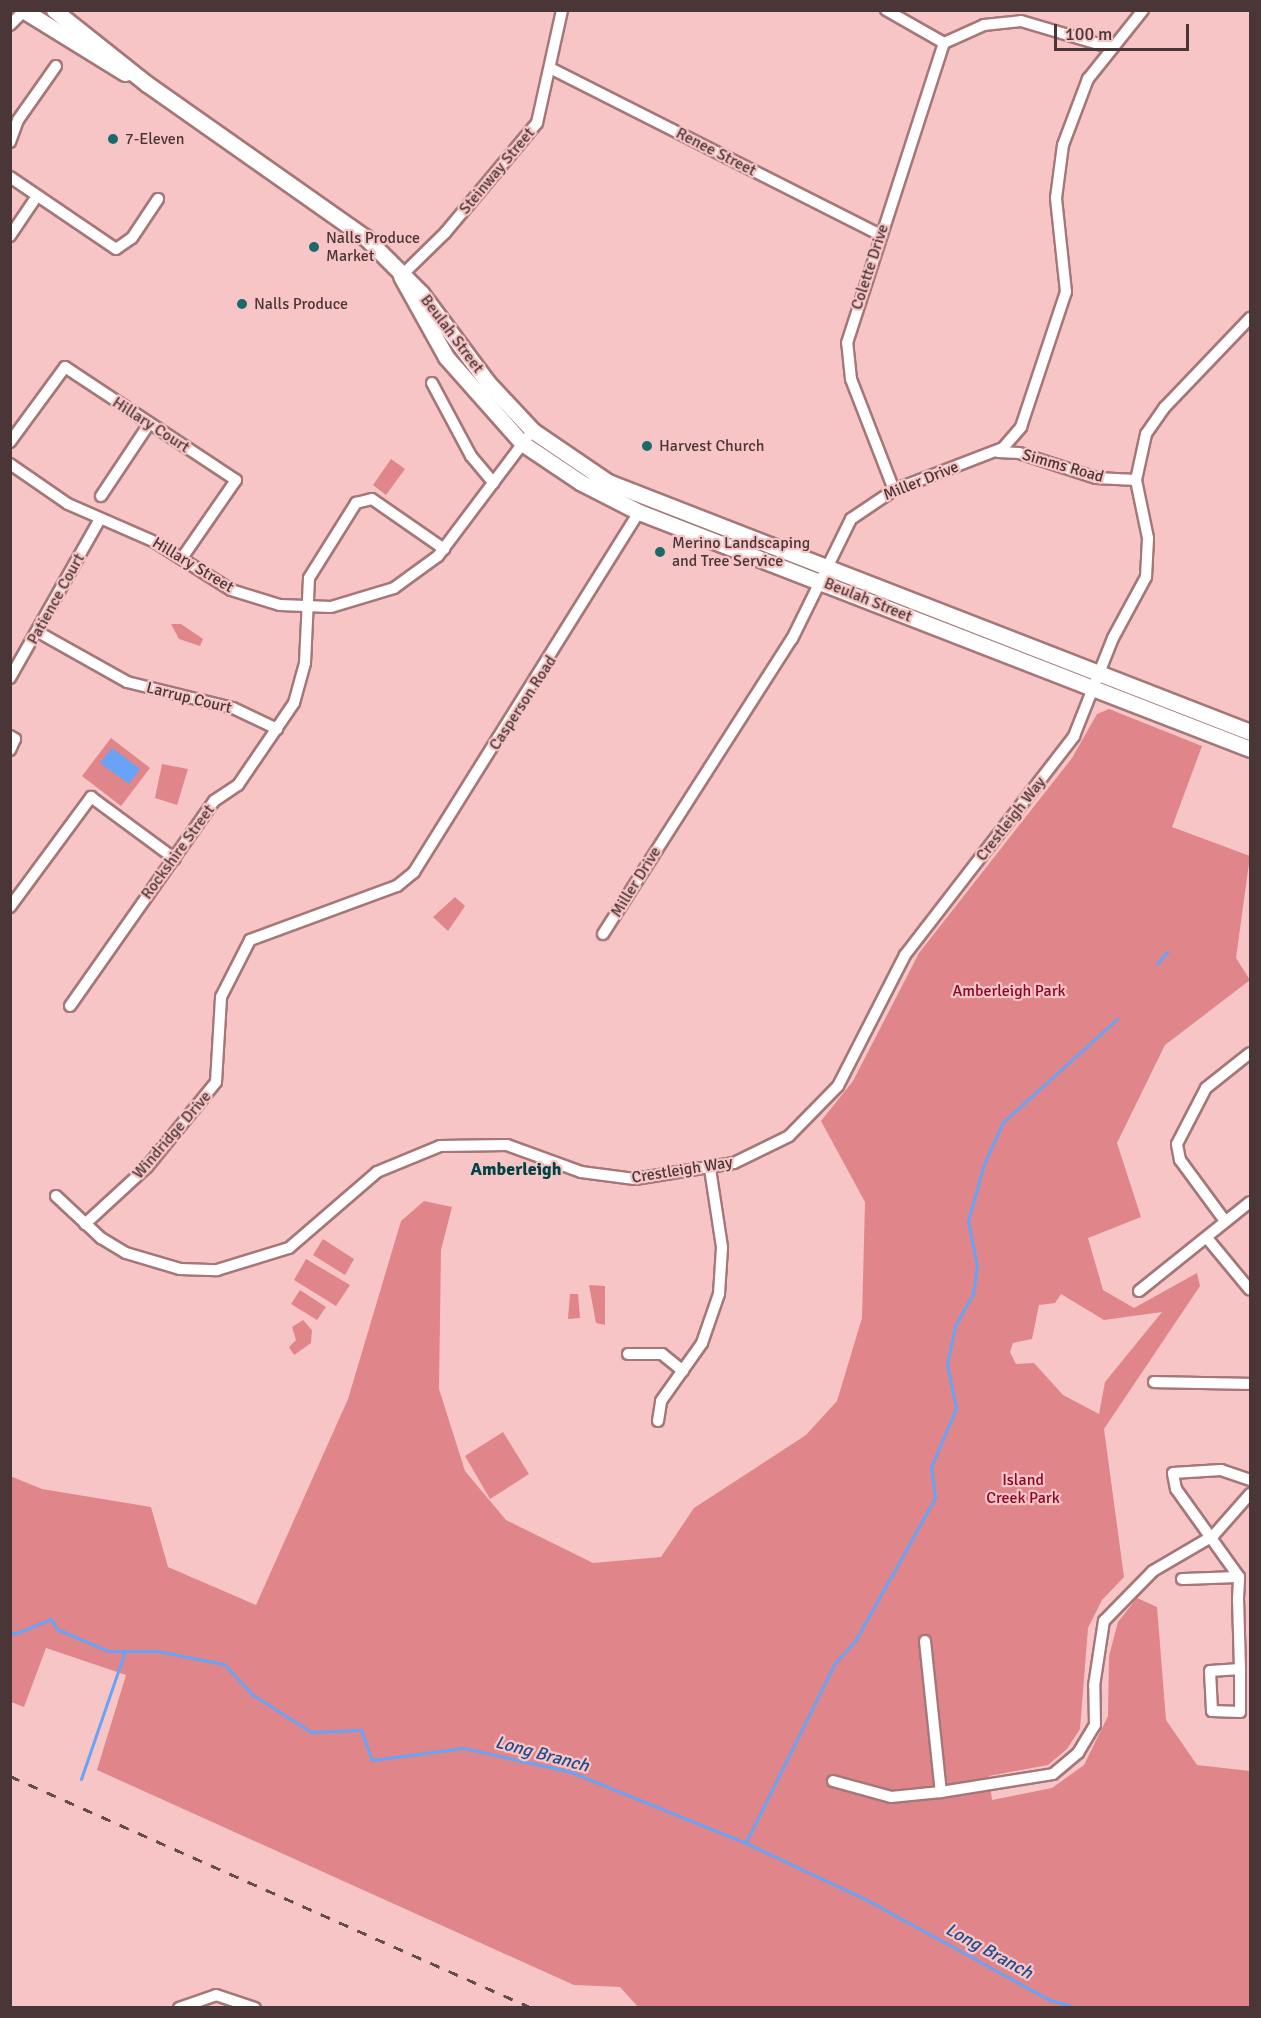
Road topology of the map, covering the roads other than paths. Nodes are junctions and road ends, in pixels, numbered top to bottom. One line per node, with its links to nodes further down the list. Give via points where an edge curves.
1 (54, 10): 11 (main road, Beulah Street)
2 (562, 10): 10 (street, Steinway Street)
3 (886, 10): 7 (street)
4 (1143, 10): 8 (street, Miller Drive)
5 (24, 11): 6 (street); 11 (main road, Beulah Street, via 93,57)
6 (10, 25)
7 (944, 43): 8 (street, via 984,25 1020,21); 16 (street, Colette Drive)
8 (1109, 47): 25 (street, Miller Drive, via 1080,98 1057,173 1067,273 1060,317 1021,427)
9 (56, 66): 12 (street, via 18,120)
10 (552, 69): 16 (street, Renee Street); 18 (street, Steinway Street, via 534,128 445,233)
11 (147, 84): 18 (main road, Beulah Street, via 330,210)
12 (10, 142)
13 (10, 177): 14 (street)
14 (37, 196): 15 (street, via 116,249 132,238); 17 (street)
15 (158, 199)
16 (880, 235): 29 (street, Colette Drive, via 849,331 846,356)
17 (10, 236)
18 (400, 276): 22 (main road, Beulah Street, via 421,292 488,383); 24 (main road, Beulah Street, via 446,357)
19 (1251, 318): 27 (street, via 1155,418 1139,453)
20 (432, 383): 28 (street, via 471,456)
21 (149, 424): 23 (street, Hillary Court, via 65,367); 30 (street); 34 (street, Hillary Court, via 236,480)
22 (533, 431): 24 (street, Hillary Street); 35 (main road, Beulah Street, via 608,482)
23 (10, 442)
24 (522, 443): 28 (street, Hillary Street); 31 (main road, Beulah Street, via 580,482)
25 (992, 453): 27 (street, Simms Road, via 1019,453 1096,478); 29 (street, Miller Drive)
26 (10, 464): 32 (street, Hillary Street, via 45,490)
27 (1136, 480): 39 (street, Crestleigh Way, via 1149,538 1147,570)
28 (494, 483): 33 (street, Hillary Street)
29 (894, 490): 35 (street, Miller Drive, via 851,519)
30 (101, 496)
31 (639, 512): 36 (main road, Beulah Street); 48 (street, Casperson Road, via 519,713 414,872)
32 (100, 519): 34 (street, Hillary Street); 38 (street, Patience Court)
33 (444, 549): 37 (street, Hillary Street, via 418,573 378,595); 37 (street, Rockshire Street, via 364,498 316,558)
34 (182, 558): 37 (street, Hillary Street, via 249,597)
35 (827, 566): 36 (street, Miller Drive); 39 (main road, Beulah Street)
36 (820, 581): 41 (main road, Beulah Street); 50 (street, Miller Drive, via 792,639)
37 (306, 608): 42 (street, Rockshire Street, via 301,683)
38 (38, 632): 40 (street, Patience Court); 42 (street, Larrup Court, via 127,682 233,708)
39 (1101, 674): 41 (street, Crestleigh Way); 43 (main road, Beulah Street)
40 (10, 678)
41 (1095, 690): 45 (main road, Beulah Street); 53 (street, Crestleigh Way, via 1066,747 905,955 828,1100 774,1146)
42 (277, 729): 47 (street, Rockshire Street, via 238,785 214,801)
43 (1251, 732)
44 (10, 736): 46 (street, via 15,739)
45 (1251, 749)
46 (10, 750)
47 (175, 858): 49 (street, via 91,797); 51 (street, Rockshire Street)
48 (397, 886): 57 (street, Windridge Drive, via 250,940 221,997 216,1082 147,1167)
49 (10, 907)
50 (603, 933)
51 (70, 1006)
52 (1251, 1053): 56 (street, via 1206,1088 1177,1144 1180,1160)
53 (710, 1169): 57 (street, Crestleigh Way, via 617,1179 507,1145 440,1146 377,1172 290,1248 256,1263 217,1270 145,1261 109,1244); 62 (street, via 722,1279 707,1332)
54 (56, 1196): 57 (street, Crestleigh Way)
55 (1251, 1202): 56 (street)
56 (1225, 1221): 58 (street)
57 (85, 1224)
58 (1207, 1238): 59 (street); 60 (street)
59 (1251, 1290)
60 (1139, 1291)
61 (628, 1354): 62 (street, via 662,1354)
62 (683, 1371): 65 (street, via 662,1401)
63 (1154, 1382): 64 (street)
64 (1251, 1384)
65 (658, 1421)
66 (1251, 1480): 68 (street, via 1221,1470 1173,1473 1176,1489)
67 (1251, 1494): 68 (street)
68 (1213, 1536): 69 (street); 74 (street, via 1153,1571 1104,1621 1094,1686 1095,1725 1078,1753 1053,1774 1026,1782)
69 (1239, 1577): 70 (street); 72 (street)
70 (1182, 1579)
71 (925, 1641): 74 (street)
72 (1240, 1669): 72 (street, via 1210,1671 1212,1711 1240,1712)
73 (833, 1781): 74 (street, via 891,1797)
74 (941, 1792)
75 (179, 2007): 76 (street, via 200,1997 236,1997)
76 (255, 2007)

